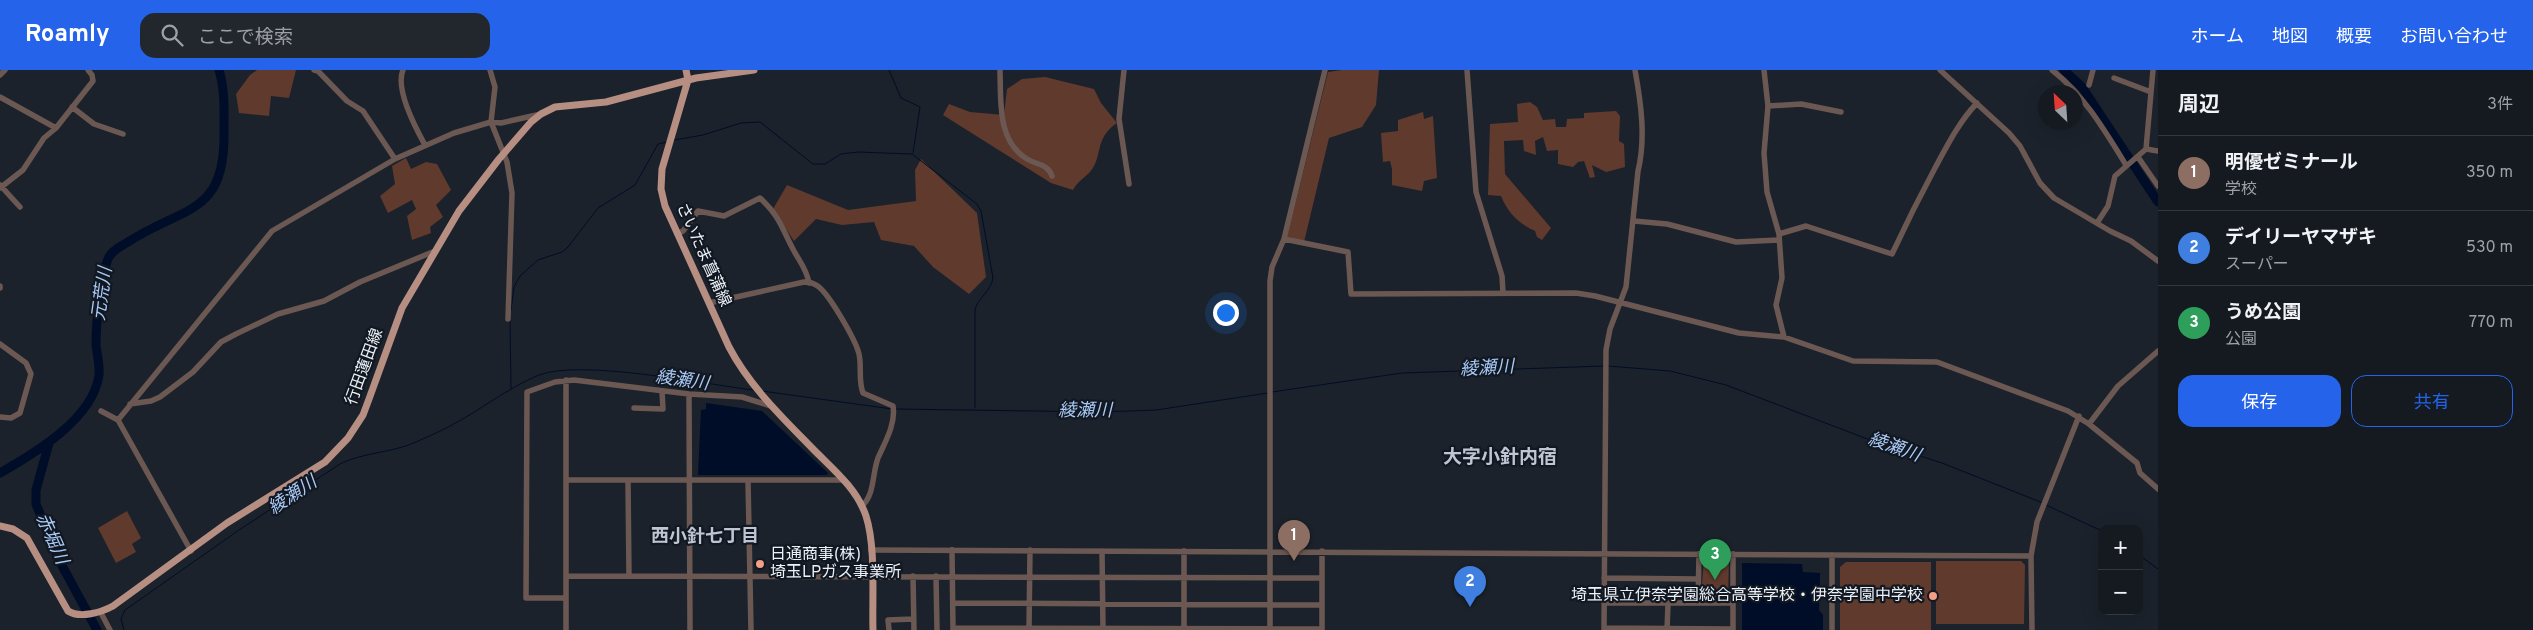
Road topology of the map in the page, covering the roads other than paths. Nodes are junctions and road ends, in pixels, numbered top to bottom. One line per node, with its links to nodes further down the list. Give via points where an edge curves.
1 (5, 70): 18 (street)
2 (88, 70): 26 (street, via 93,81)
3 (314, 70): 36 (street, via 347,101 363,111)
4 (402, 70): 32 (street, via 401,84 413,124)
5 (490, 70): 29 (street, via 495,87)
6 (686, 70): 20 (main road, さいたま菖蒲線)
7 (754, 70): 20 (main road, 行田蓮田線)
8 (1000, 70): 38 (street, via 1002,117 1009,140 1022,156 1048,167)
9 (1124, 70): 39 (street, via 1118,105)
10 (1325, 70): 47 (street)
11 (1467, 70): 51 (street, via 1476,192 1502,276)
12 (1635, 70): 43 (street, via 1641,103 1643,153 1638,171)
13 (1764, 70): 25 (street)
14 (1940, 70): 24 (street)
15 (2052, 70): 37 (street, via 2085,102)
16 (2093, 70): 21 (street)
17 (2155, 70): 22 (street)
18 (0, 75)
19 (2114, 78): 22 (street)
20 (688, 80): 28 (main road, 行田蓮田線, via 606,102 556,107); 45 (main road, さいたま菖蒲線, via 661,180 665,206)
21 (2089, 85)
22 (2151, 92): 33 (street)
23 (0, 97): 30 (street)
24 (1977, 103): 44 (street, via 2020,146 2040,183 2054,198); 46 (street, via 1952,136 1892,254 1806,226)
25 (1768, 106): 27 (street, via 1802,104); 46 (street, via 1764,137 1767,192)
26 (72, 107): 30 (street); 31 (street, via 94,124)
27 (1841, 112)
28 (541, 114): 29 (street); 35 (main road, 行田蓮田線)
29 (491, 122): 32 (street); 35 (street)
30 (56, 128): 40 (street, via 44,138 23,170)
31 (123, 134)
32 (425, 145): 36 (street)
33 (2146, 149): 34 (street); 37 (street)
34 (2158, 151)
35 (503, 154): 48 (main road, 行田蓮田線, via 459,211); 54 (street, via 512,193)
36 (395, 160): 61 (street, via 272,231)
37 (2131, 161): 41 (street); 44 (street, via 2115,176 2108,206)
38 (1052, 176)
39 (1129, 184)
40 (1, 186): 42 (street)
41 (2158, 186)
42 (20, 207)
43 (1634, 221): 46 (street, via 1667,224 1736,242); 53 (street, via 1626,287)
44 (2097, 223): 49 (street, via 2131,241)
45 (677, 234): 50 (street, via 698,211 724,216 760,198 778,217 808,274); 52 (main road, さいたま菖蒲線)
46 (1779, 237): 55 (street, via 1782,278 1776,305)
47 (1284, 239): 51 (street, via 1348,252 1351,294); 83 (street, via 1272,267 1270,281)
48 (435, 251): 61 (street, via 360,282 324,301 278,314 236,334 221,342 193,372 160,397); 80 (main road, 行田蓮田線, via 402,308 370,399 348,438 325,462 227,523)
49 (2158, 261)
50 (809, 283): 52 (street); 75 (street, via 823,291 854,343 859,354 864,393 893,406 892,421 869,497)
51 (1503, 293): 53 (street, via 1576,292)
52 (709, 304): 62 (main road, さいたま菖蒲線, via 735,359)
53 (1619, 304): 55 (street, via 1752,336); 85 (street, via 1610,329 1606,361)
54 (508, 319)
55 (1784, 336): 65 (street, via 1853,361 1937,362)
56 (0, 344): 66 (street, via 26,363 31,374 20,413 11,418)
57 (2158, 350): 68 (street, via 2118,386)
58 (566, 380): 59 (street); 69 (street); 105 (street, via 527,392 525,518 526,598)
59 (662, 391): 60 (street); 63 (street, via 663,408)
60 (689, 394): 62 (street, via 742,397); 71 (street)
61 (130, 404): 67 (street)
62 (769, 404): 73 (main road)
63 (634, 408)
64 (101, 411): 67 (street)
65 (2079, 416): 68 (street); 89 (street, via 2038,522)
66 (0, 417)
67 (118, 420): 80 (street)
68 (2089, 424): 74 (street, via 2137,464 2140,473)
69 (566, 480): 70 (street); 90 (street)
70 (628, 480): 71 (street); 91 (street)
71 (690, 480): 72 (street); 92 (street)
72 (748, 480): 73 (street); 93 (street)
73 (844, 480): 75 (main road)
74 (2158, 489)
75 (862, 506): 77 (main road, via 870,529)
76 (0, 526): 116 (main road, 行田蓮田線, via 13,528 27,538 65,608 72,614)
77 (871, 550): 78 (street); 94 (main road)
78 (952, 550): 79 (street); 97 (street)
79 (1030, 550): 81 (street); 98 (street)
80 (191, 551): 116 (main road, 行田蓮田線, via 132,594)
81 (1102, 551): 82 (street); 99 (street)
82 (1184, 551): 83 (street); 100 (street)
83 (1270, 551): 84 (street); 101 (street)
84 (1322, 551): 85 (street); 102 (street)
85 (1604, 553): 86 (street); 103 (street)
86 (1699, 554): 87 (street); 104 (street)
87 (1733, 554): 88 (street); 110 (street)
88 (1832, 555): 89 (street); 136 (street)
89 (2031, 556): 137 (street)
90 (566, 576): 91 (street); 105 (street)
91 (629, 576): 92 (street)
92 (690, 576): 93 (street); 127 (street)
93 (750, 576): 94 (street); 128 (street)
94 (872, 576): 95 (street); 129 (main road)
95 (913, 576): 96 (street); 117 (street)
96 (936, 576): 97 (street); 132 (street)
97 (952, 576): 98 (street); 106 (street)
98 (1030, 577): 99 (street); 107 (street)
99 (1102, 577): 100 (street); 111 (street)
100 (1184, 578): 101 (street); 112 (street)
101 (1270, 578): 102 (street); 113 (street)
102 (1322, 578): 115 (street)
103 (1604, 578): 104 (street); 108 (street)
104 (1698, 579): 109 (street)
105 (566, 598): 126 (street)
106 (952, 603): 107 (street); 119 (street)
107 (1029, 603): 111 (street); 120 (street)
108 (1604, 603): 114 (street); 123 (street)
109 (1698, 603): 110 (street); 114 (street)
110 (1733, 603): 135 (street)
111 (1102, 604): 112 (street); 118 (street)
112 (1184, 604): 113 (street); 122 (street)
113 (1270, 604): 115 (street); 133 (street)
114 (1668, 604): 124 (street)
115 (1322, 605): 134 (street)
116 (99, 613): 125 (street)
117 (913, 619): 130 (street, via 888,620); 131 (street)
118 (1103, 628): 120 (street); 121 (street)
119 (953, 629): 120 (street)
120 (1029, 629)
121 (1133, 629): 122 (street)
122 (1184, 629): 133 (street)
123 (1604, 629): 124 (street)
124 (1667, 629): 135 (street)
125 (110, 630)
126 (566, 630)
127 (690, 630)
128 (751, 630)
129 (873, 630)
130 (888, 630)
131 (914, 630)
132 (937, 630)
133 (1270, 630): 134 (street)
134 (1322, 630)
135 (1732, 630)
136 (1832, 630)
137 (2032, 630)

